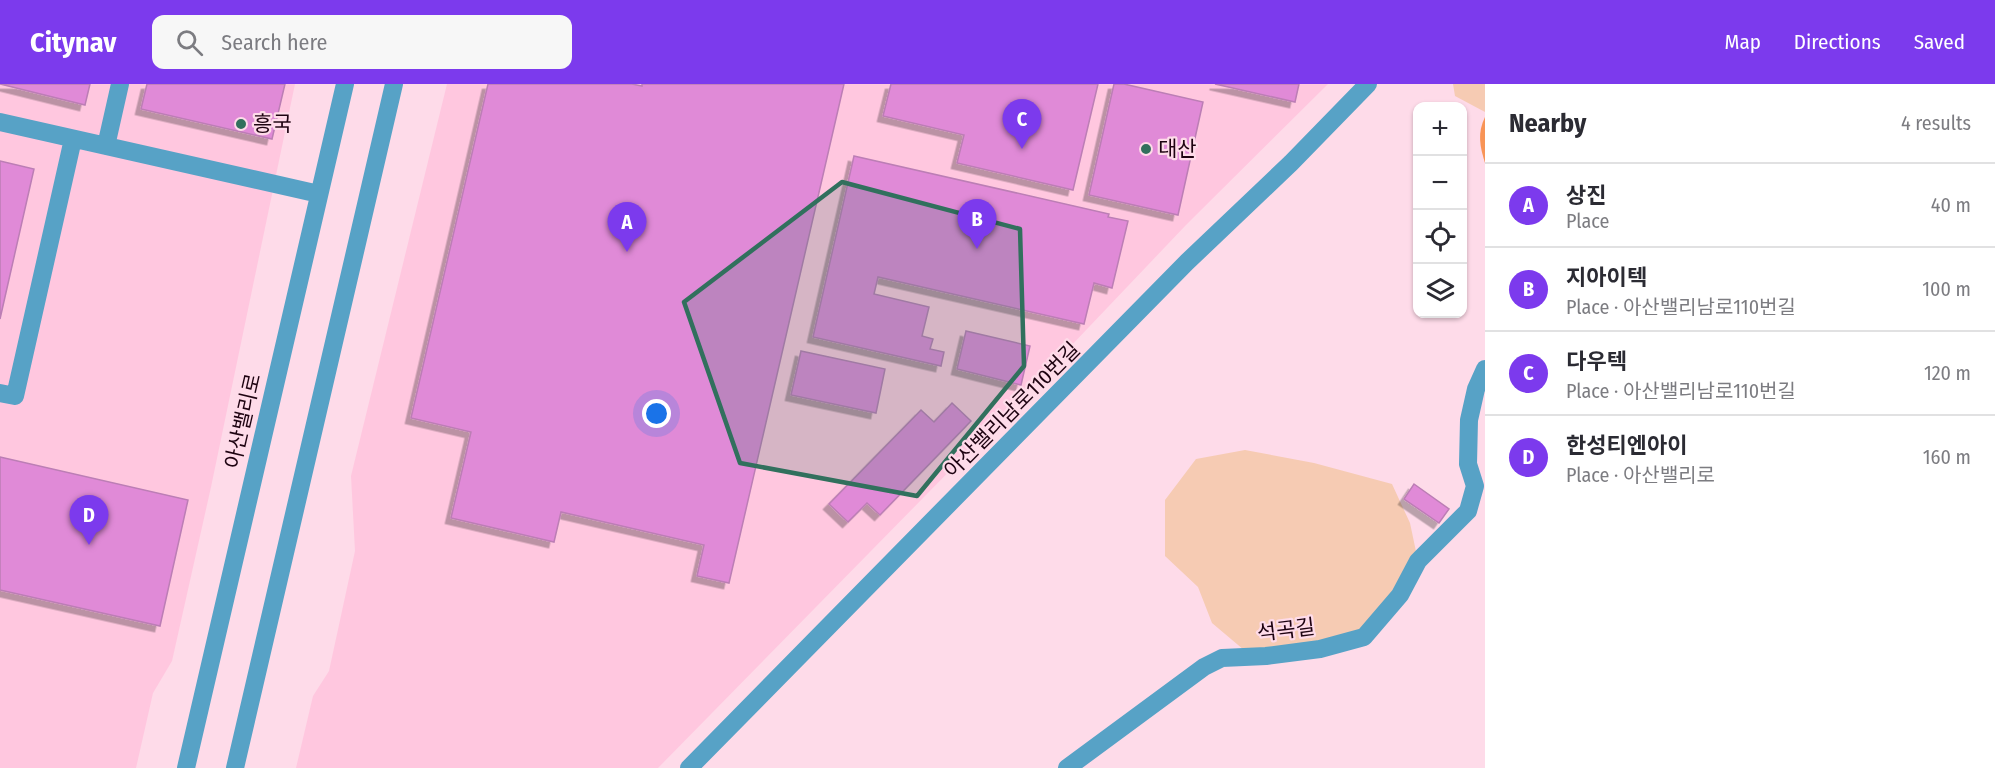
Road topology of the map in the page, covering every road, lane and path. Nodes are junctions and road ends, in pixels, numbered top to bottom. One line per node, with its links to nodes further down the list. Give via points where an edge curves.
1 (120, 84): 7 (street)
2 (345, 84): 8 (street, 아산밸리로)
3 (394, 84): 14 (street)
4 (1368, 84): 15 (street, 아산밸리남로110번길, via 1187,262)
5 (0, 122): 6 (street)
6 (73, 139): 7 (street); 10 (street, via 15,396)
7 (106, 146): 8 (street)
8 (319, 194): 13 (street, 아산밸리로)
9 (1485, 369): 11 (street, via 1469,420 1468,464 1475,486)
10 (0, 393)
11 (1473, 496): 12 (street); 16 (street, 석곡길, via 1468,511 1418,561 1400,595 1364,637 1320,649 1222,658 1204,667)
12 (1485, 512)
13 (186, 768)
14 (236, 768)
15 (689, 768)
16 (1067, 768)

